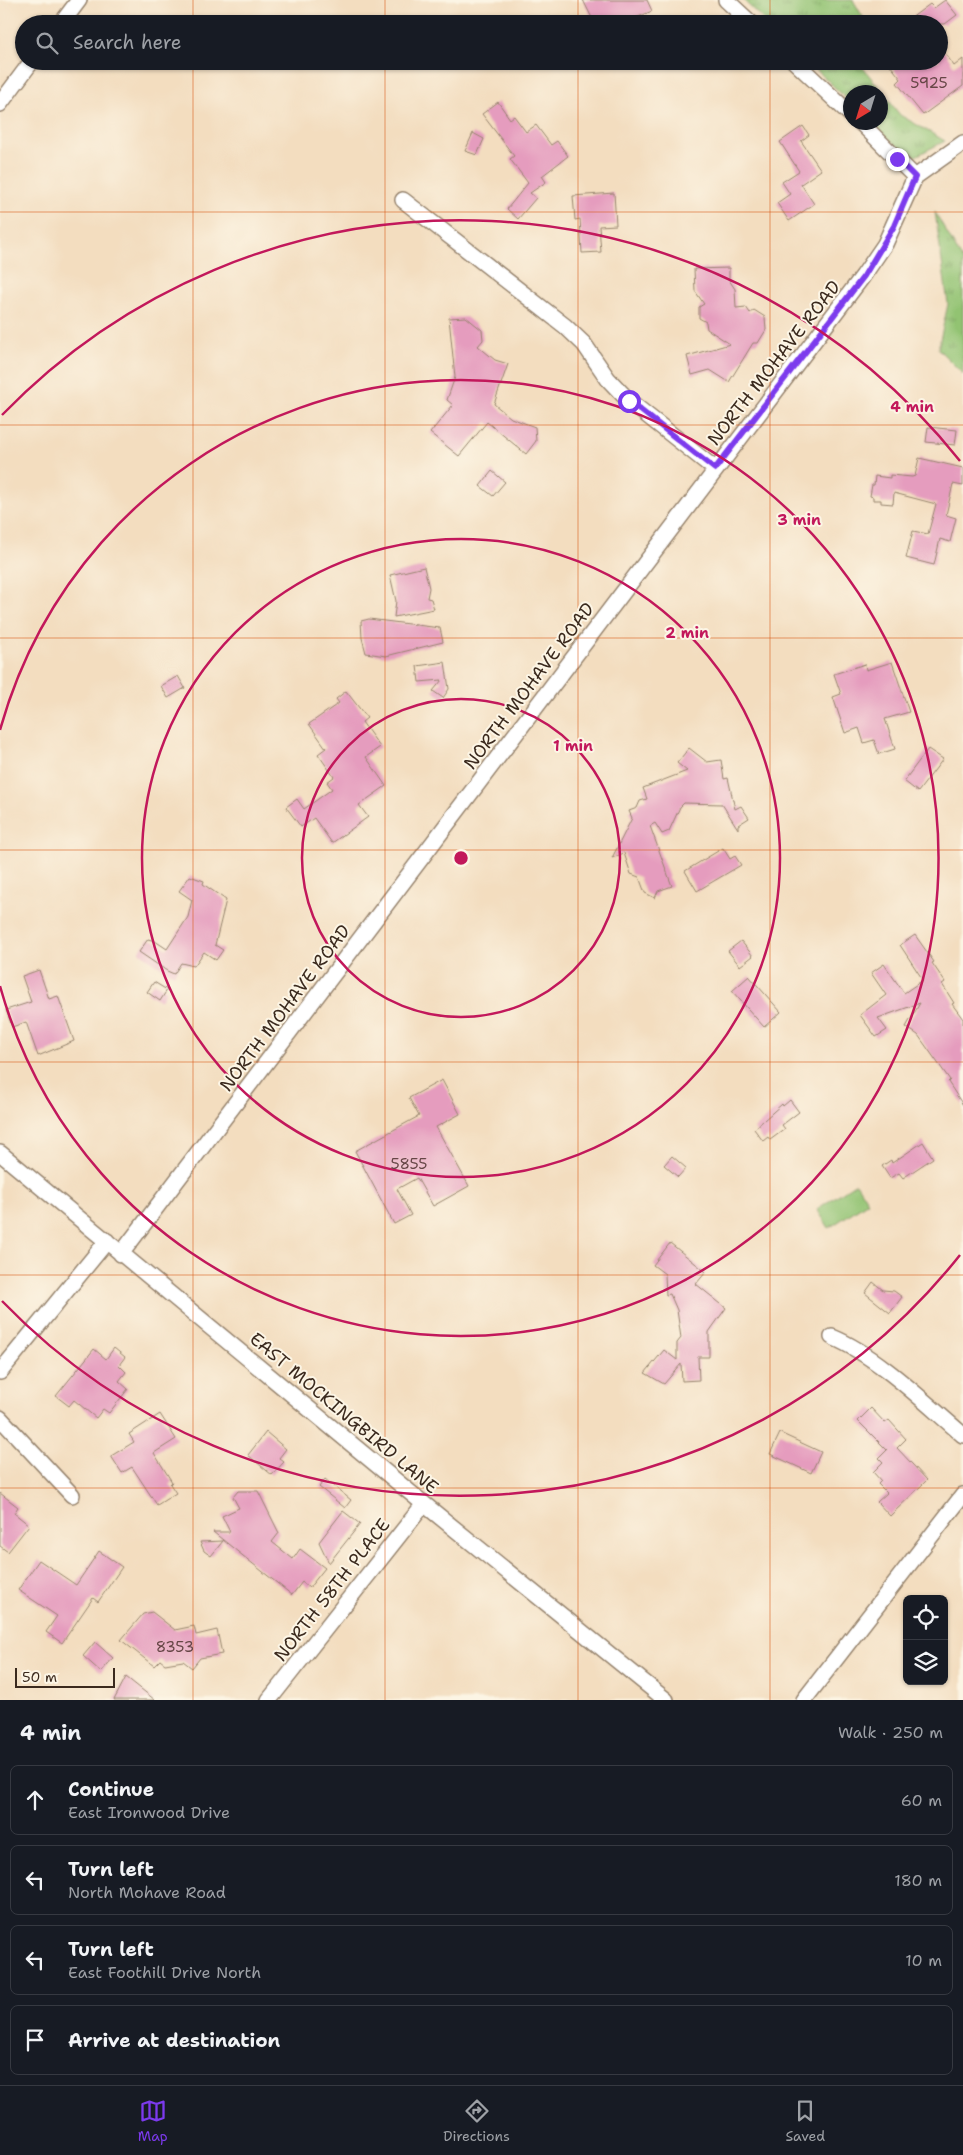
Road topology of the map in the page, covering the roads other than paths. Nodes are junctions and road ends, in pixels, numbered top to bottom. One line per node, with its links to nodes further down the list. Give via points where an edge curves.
1 (79, 0): 3 (street)
2 (726, 0): 4 (street)
3 (68, 15)
4 (742, 15)
5 (25, 70): 7 (street)
6 (804, 70): 8 (street)
7 (0, 104)
8 (843, 107)
9 (868, 130): 11 (street)
10 (963, 143): 11 (street)
11 (915, 177): 13 (street, NORTH MOHAVE ROAD, via 888,238 864,276)
12 (403, 200): 13 (street, via 565,326 584,344 608,379 629,401)
13 (715, 469): 16 (street, NORTH MOHAVE ROAD, via 672,530)
14 (0, 1153): 15 (street, EAST MOCKINGBIRD LANE)
15 (106, 1241): 16 (street, EAST MOCKINGBIRD LANE); 18 (street)
16 (121, 1254): 23 (street, EAST MOCKINGBIRD LANE)
17 (832, 1337): 20 (street, via 887,1371)
18 (0, 1372)
19 (0, 1418): 22 (street)
20 (963, 1435)
21 (963, 1494): 26 (street)
22 (72, 1495)
23 (424, 1504): 24 (street, NORTH 58TH PLACE); 25 (street, EAST MOCKINGBIRD LANE)
24 (269, 1700)
25 (666, 1700)
26 (804, 1700)

